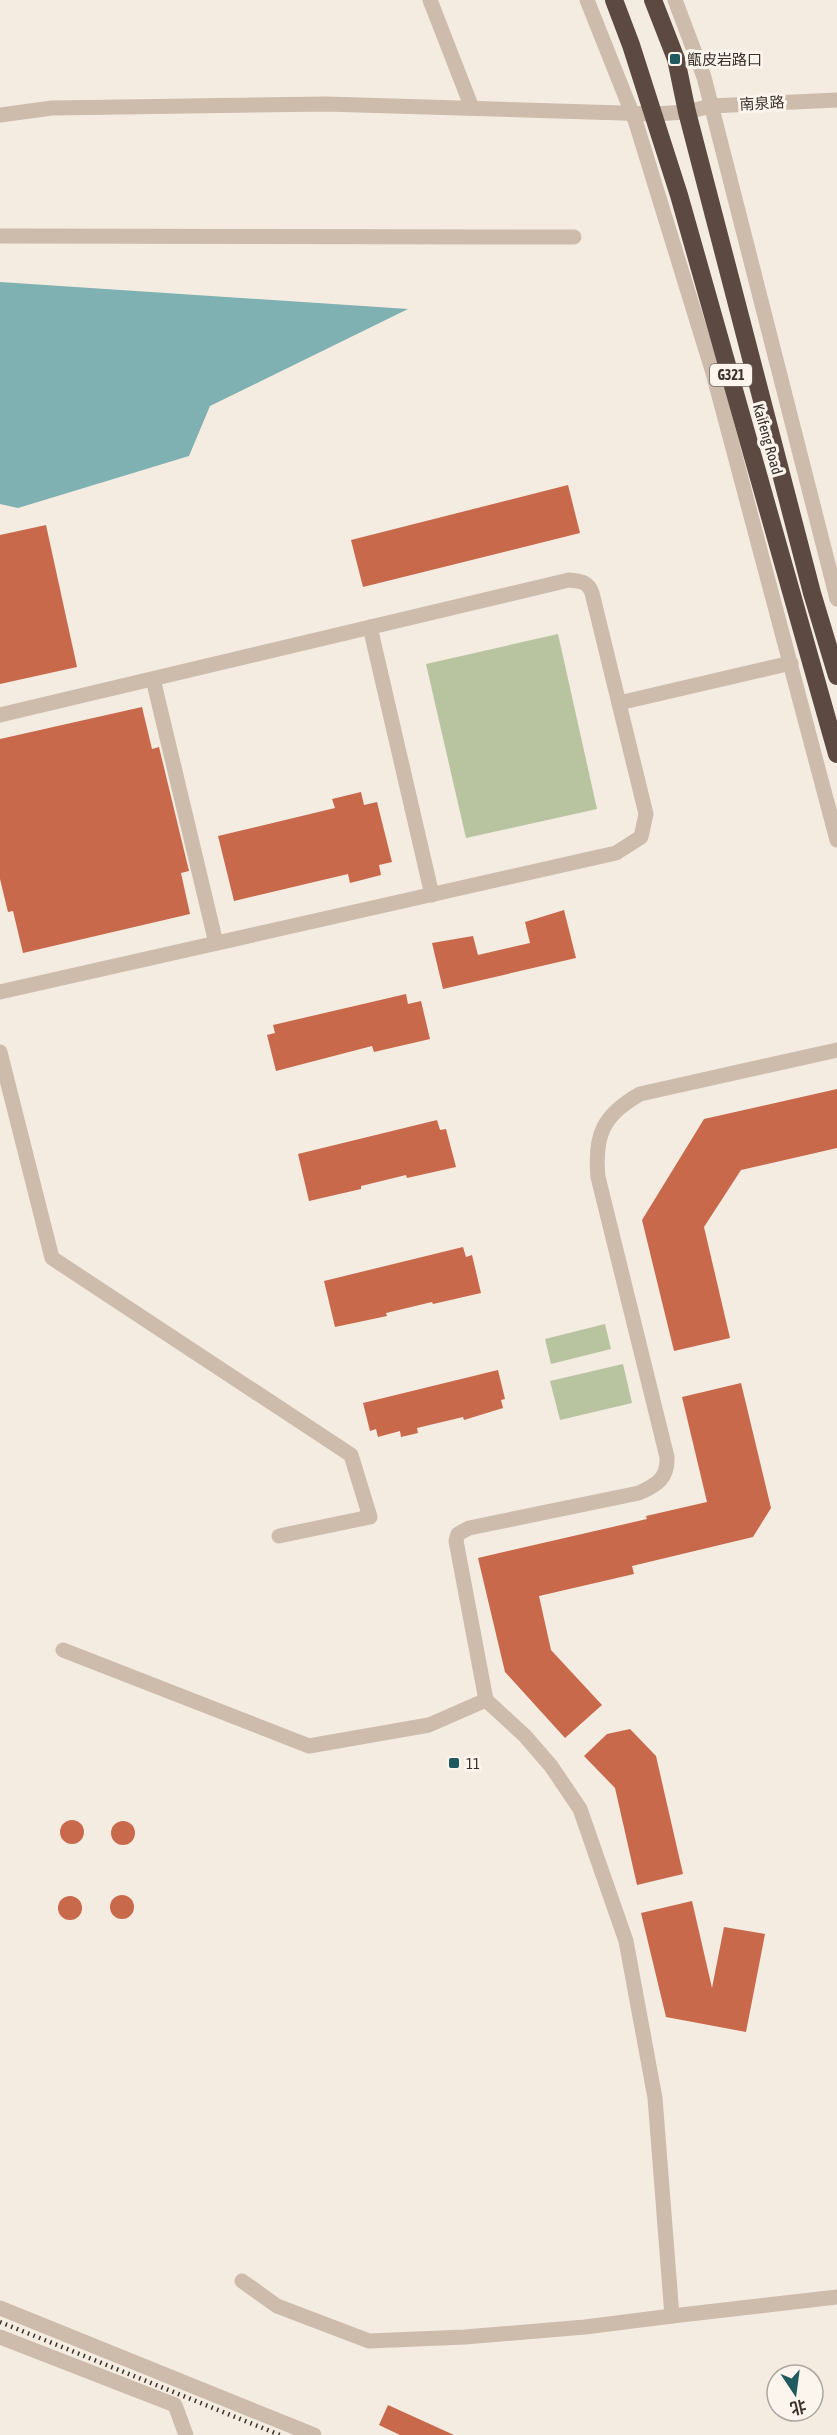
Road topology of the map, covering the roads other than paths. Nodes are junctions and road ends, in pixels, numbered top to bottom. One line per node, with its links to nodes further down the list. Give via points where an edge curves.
1 (430, 0): 8 (street)
2 (587, 0): 10 (street)
3 (614, 0): 11 (highway, Kaifeng Road / G321)
4 (653, 0): 9 (highway, Kaifeng Road / G321, via 676,59)
5 (675, 0): 7 (street, via 693,43)
6 (837, 100): 7 (street, 南泉路)
7 (711, 106): 9 (street, 南泉路); 15 (street)
8 (472, 108): 10 (street, 南泉路); 12 (street, 南泉路, via 326,104 52,108)
9 (687, 112): 11 (street, 南泉路); 18 (highway, Kaifeng Road / G321, via 812,594)
10 (632, 113): 11 (street, 南泉路); 17 (street, via 713,373)
11 (654, 114): 22 (highway, Kaifeng Road / G321)
12 (0, 115)
13 (0, 236): 14 (street)
14 (574, 237)
15 (837, 599)
16 (370, 627): 19 (street); 20 (street, via 569,580 580,581 591,588); 24 (street)
17 (791, 663): 20 (street); 23 (street)
18 (837, 676)
19 (153, 679): 21 (street); 25 (street)
20 (619, 703): 24 (street, via 646,814 644,832 638,841 616,853)
21 (0, 715)
22 (837, 754)
23 (837, 840)
24 (432, 895): 25 (street)
25 (216, 943): 26 (street)
26 (0, 992)
27 (837, 1050): 31 (street, via 640,1094 616,1109 603,1126 597,1152 598,1177 667,1457 666,1473 659,1483 639,1493 469,1528 458,1534)
28 (0, 1052): 29 (street, via 52,1258 351,1455 370,1517)
29 (279, 1536)
30 (63, 1650): 31 (street, via 309,1746 429,1725)
31 (486, 1700): 35 (street, via 551,1766 580,1809 626,1941 655,2098)
32 (242, 2281): 35 (street, via 277,2306 369,2341 585,2327)
33 (837, 2297): 35 (street)
34 (0, 2308): 38 (street)
35 (672, 2316)
36 (0, 2337): 37 (street, via 175,2405)
37 (186, 2435)
38 (314, 2435)

